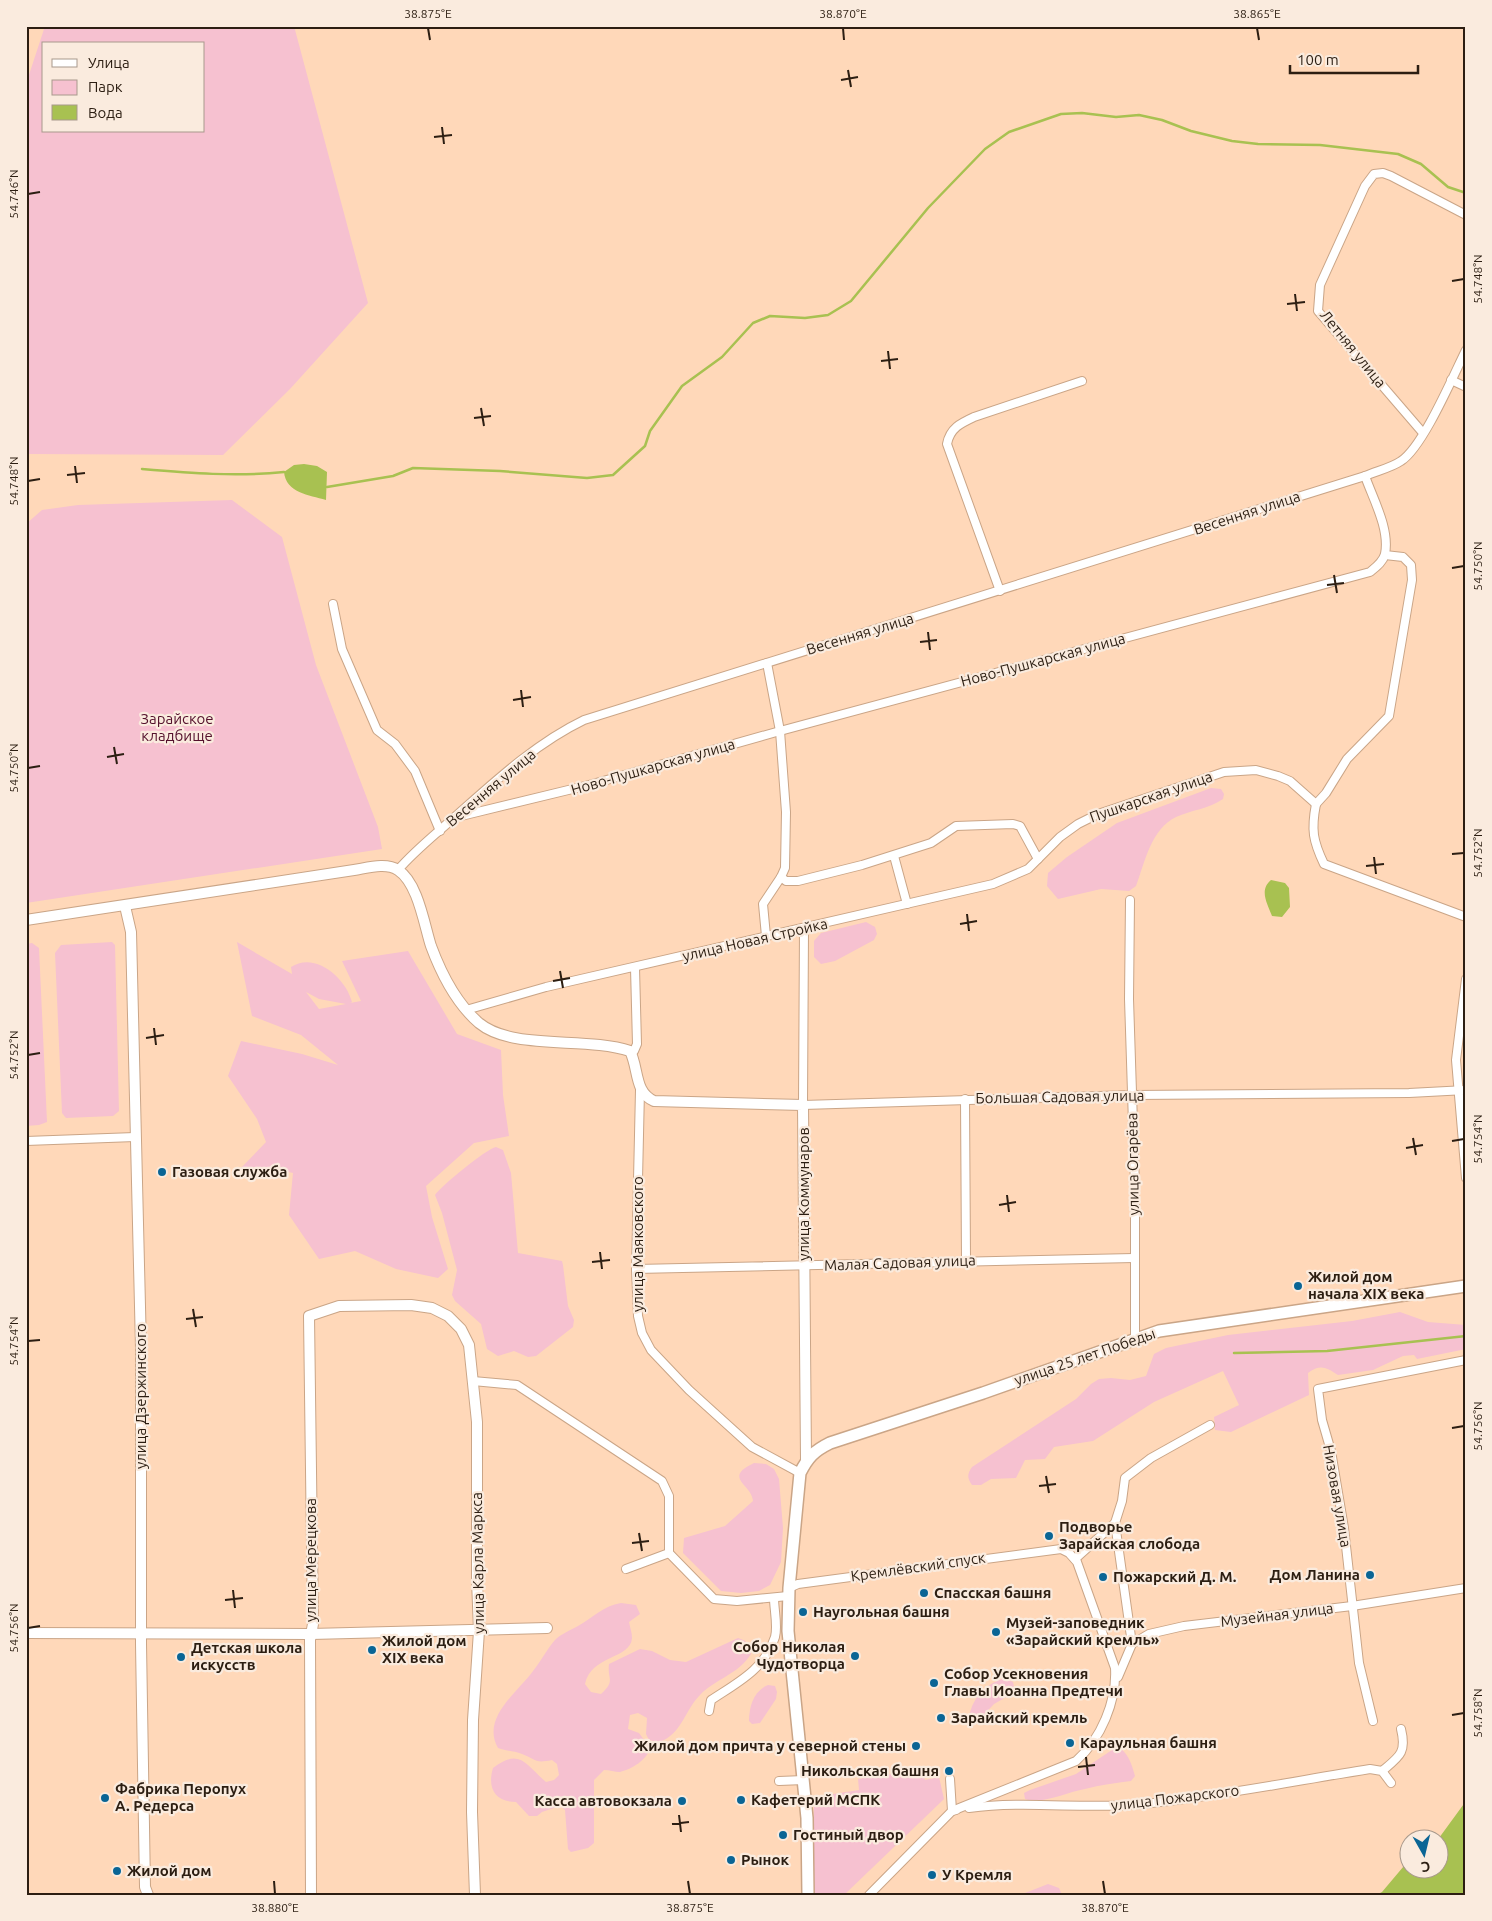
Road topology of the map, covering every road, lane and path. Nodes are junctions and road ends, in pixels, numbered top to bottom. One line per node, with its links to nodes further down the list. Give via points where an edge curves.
1 (1466, 215): 6 (street, Летняя улица, via 1391,176 1374,174 1365,186 1320,285 1318,311)
2 (1466, 350): 3 (street)
3 (1451, 380): 5 (street); 6 (street)
4 (1082, 381): 9 (street, via 958,424 948,436 947,444)
5 (1466, 387)
6 (1423, 432): 7 (street, via 1401,461)
7 (1365, 476): 8 (street, via 1385,532); 9 (street, Весенняя улица)
8 (1385, 554): 12 (street, Ново-Пушкарская улица, via 1370,572); 13 (street, via 1404,557 1411,565 1412,580 1389,716 1347,759)
9 (1000, 592): 11 (street, Весенняя улица)
10 (333, 604): 15 (street, via 342,649 377,730 395,744 414,771)
11 (767, 663): 12 (street); 14 (street, Весенняя улица, via 584,720 551,737)
12 (780, 731): 14 (street, Ново-Пушкарская улица, via 588,785); 19 (street, via 786,812)
13 (1316, 804): 17 (street, Пушкарская улица, via 1278,776 1256,770 1224,772 1098,814 1078,824); 23 (street, via 1312,831 1324,864)
14 (452, 818): 15 (street, Весенняя улица)
15 (440, 831): 18 (street, Весенняя улица, via 416,849)
16 (894, 856): 17 (street, via 931,843 956,826 1013,824 1020,826); 19 (street, via 798,881 786,881); 21 (street)
17 (1038, 859): 21 (street, улица Новая Стройка, via 1028,869 992,884)
18 (398, 870): 22 (street, via 379,866); 29 (street, via 412,887 438,963)
19 (781, 877): 26 (street, via 763,904)
20 (1130, 900): 33 (street, улица Огарёва)
21 (907, 904): 25 (street, улица Новая Стройка)
22 (125, 906): 24 (street); 36 (street, улица Дзержинского, via 131,932)
23 (1466, 917)
24 (26, 920)
25 (804, 929): 26 (street, улица Новая Стройка); 35 (street, улица Коммунаров)
26 (766, 936): 27 (street, улица Новая Стройка)
27 (635, 968): 29 (street, улица Новая Стройка, via 546,987); 30 (street, via 637,1044)
28 (1466, 979): 31 (street, via 1456,1046)
29 (466, 1010): 30 (street, via 487,1028 507,1037 593,1044)
30 (630, 1052): 32 (street)
31 (1462, 1089): 33 (street, Большая Садовая улица, via 1409,1093); 38 (street)
32 (640, 1090): 35 (street, Большая Садовая улица, via 645,1097 654,1100); 42 (street, улица Маяковского)
33 (1132, 1095): 34 (street, Большая Садовая улица); 39 (street, улица Огарёва)
34 (966, 1099): 35 (street, Большая Садовая улица); 40 (street)
35 (803, 1105): 41 (street, улица Коммунаров)
36 (135, 1136): 37 (street); 62 (street, улица Дзержинского, via 141,1348)
37 (26, 1141)
38 (1466, 1178)
39 (1134, 1258): 40 (street, Малая Садовая улица); 45 (street, улица Огарёва)
40 (966, 1260): 41 (street, Малая Садовая улица)
41 (804, 1267): 42 (street, Малая Садовая улица); 49 (street, улица Коммунаров)
42 (636, 1269): 50 (street, улица Маяковского, via 638,1316 651,1350 689,1390 752,1447)
43 (1466, 1286): 45 (main road, улица 25 лет Победы, via 1211,1322)
44 (309, 1316): 47 (street, улица Карла Маркса, via 339,1306 411,1305 432,1308 448,1316 461,1329 469,1344); 63 (street, улица Мерецкова)
45 (1135, 1338): 49 (main road, улица 25 лет Победы, via 983,1393 830,1443 814,1451)
46 (1466, 1360): 58 (street, Низовая улица, via 1318,1389 1342,1518)
47 (473, 1381): 52 (street, via 517,1385 662,1481 668,1496); 60 (street, улица Карла Маркса, via 477,1422)
48 (1210, 1425): 51 (street, via 1152,1458 1125,1478)
49 (806, 1460): 50 (main road)
50 (800, 1473): 56 (main road)
51 (1115, 1522): 53 (street); 64 (street)
52 (669, 1553): 54 (street); 57 (street, Кремлёвский спуск, via 714,1599)
53 (1075, 1559): 56 (street, Кремлёвский спуск, via 1061,1549 1049,1550 798,1584); 65 (street, via 1098,1627 1112,1656)
54 (626, 1569)
55 (1466, 1588): 58 (street, Музейная улица)
56 (789, 1592): 57 (street, Кремлёвский спуск); 71 (main road, via 790,1657)
57 (774, 1598): 66 (street, via 775,1636 765,1656 753,1673 711,1700)
58 (1352, 1606): 64 (street, Музейная улица, via 1184,1626 1149,1634); 67 (street, Низовая улица, via 1359,1663)
59 (547, 1628): 60 (street)
60 (479, 1631): 63 (street); 77 (street, улица Карла Маркса, via 473,1720)
61 (26, 1633): 62 (street)
62 (141, 1633): 63 (street); 75 (street, улица Дзержинского)
63 (311, 1634): 76 (street, улица Мерецкова)
64 (1132, 1644): 65 (street)
65 (1116, 1682): 74 (street, via 1101,1728 1086,1752 1076,1761)
66 (709, 1711)
67 (1373, 1721)
68 (1401, 1729): 69 (street, via 1404,1748)
69 (1382, 1771): 73 (street); 74 (street, улица Пожарского, via 1370,1768 1145,1804 1096,1807 1002,1804)
70 (950, 1779): 74 (street)
71 (804, 1780): 72 (street); 78 (main road)
72 (779, 1781)
73 (1391, 1783)
74 (952, 1811): 79 (street)
75 (145, 1892)
76 (311, 1895)
77 (475, 1895)
78 (808, 1895)
79 (869, 1895)

